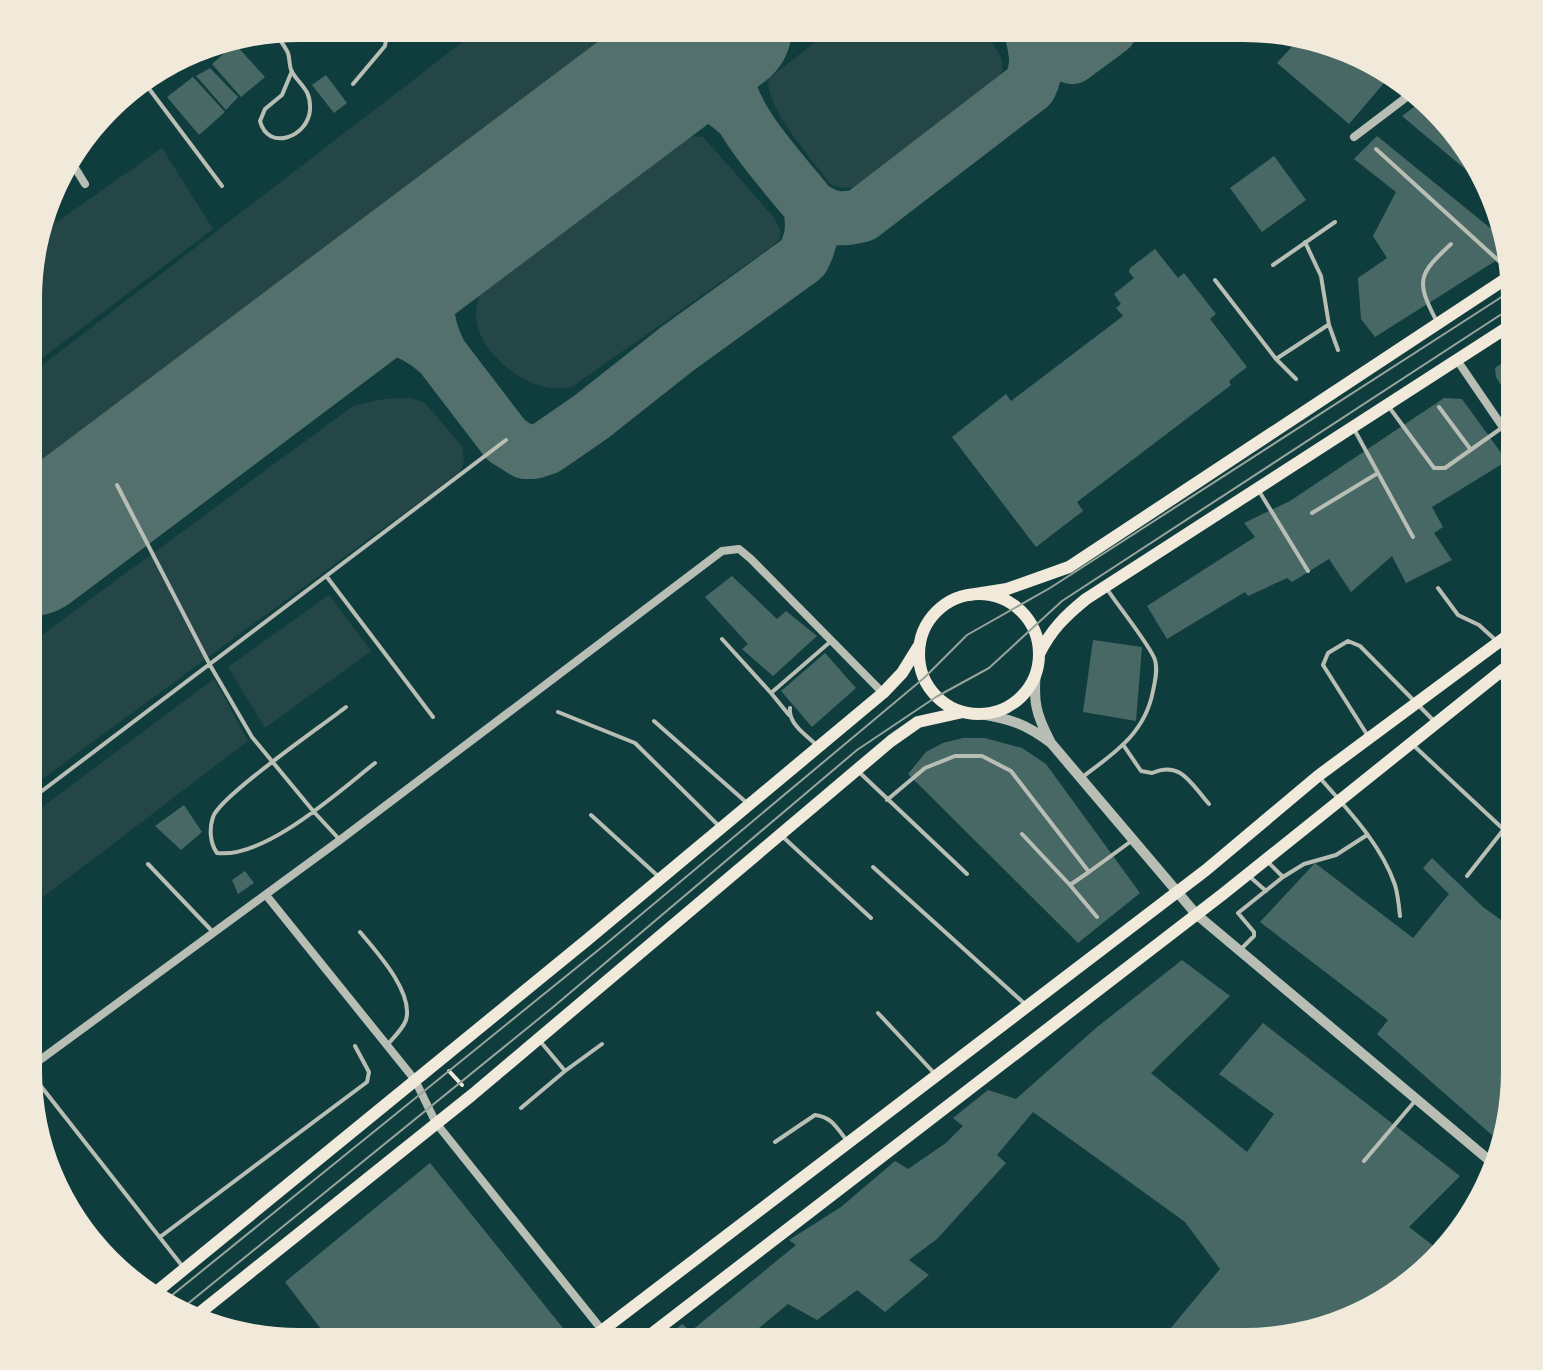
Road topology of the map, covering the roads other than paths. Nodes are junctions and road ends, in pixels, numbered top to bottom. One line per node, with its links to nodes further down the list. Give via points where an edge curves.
1 (386, 42): 4 (lane)
2 (282, 43): 3 (lane)
3 (292, 71): 3 (lane, via 282,95 260,121 270,137 284,139 302,130 310,114 304,84)
4 (353, 84)
5 (150, 90): 11 (lane)
6 (1404, 99): 7 (street)
7 (1354, 137)
8 (1376, 149): 15 (lane)
9 (76, 170): 10 (street)
10 (85, 184)
11 (222, 186)
12 (1335, 222): 13 (lane)
13 (1305, 242): 16 (lane); 20 (lane, via 1321,276)
14 (1451, 244): 19 (lane, via 1422,276)
15 (1498, 260)
16 (1273, 265)
17 (1215, 280): 23 (lane)
18 (1500, 282): 19 (main road)
19 (1437, 322): 42 (main road, via 1069,567 1007,589)
20 (1329, 325): 22 (lane); 23 (lane)
21 (1500, 332): 24 (main road)
22 (1338, 350)
23 (1276, 359): 25 (lane)
24 (1457, 360): 26 (main road); 28 (street)
25 (1296, 379)
26 (1388, 405): 29 (main road); 32 (lane, via 1434,468 1445,468)
27 (1439, 407): 32 (lane)
28 (1500, 423)
29 (1353, 427): 33 (lane); 35 (main road)
30 (1500, 429): 32 (lane)
31 (506, 440): 39 (lane)
32 (1471, 450)
33 (1378, 473): 36 (lane); 37 (lane)
34 (117, 485): 49 (lane)
35 (1257, 489): 38 (lane); 40 (main road)
36 (1312, 513)
37 (1413, 537)
38 (1308, 571)
39 (327, 577): 49 (lane); 64 (lane)
40 (1105, 587): 47 (main road, via 1063,617); 71 (lane, via 1155,658 1150,706)
41 (1438, 588): 45 (lane, via 1458,615)
42 (969, 595): 46 (main road, via 936,612); 47 (main road, via 1017,606 1033,628)
43 (722, 639): 55 (lane)
44 (832, 641): 48 (street); 55 (lane); 90 (street, via 739,549 722,551)
45 (1499, 642): 57 (main road)
46 (920, 644): 56 (main road); 61 (main road, via 919,662 936,697)
47 (1039, 654): 51 (main road)
48 (850, 659): 50 (lane); 56 (street)
49 (210, 665): 72 (lane, via 252,737); 77 (lane)
50 (841, 665)
51 (1036, 671): 62 (main road, via 1015,702); 68 (street, via 1036,714)
52 (1500, 672): 53 (main road)
53 (1498, 674): 54 (lane); 66 (main road)
54 (1501, 677)
55 (771, 693): 63 (lane)
56 (883, 693): 70 (main road)
57 (1417, 704): 66 (lane); 67 (main road); 67 (lane, via 1360,646 1348,641 1337,646 1323,665)
58 (346, 707): 72 (lane)
59 (790, 708): 63 (lane)
60 (558, 712): 85 (lane, via 635,743)
61 (963, 712): 62 (main road); 74 (main road, via 918,722)
62 (980, 714): 68 (street, via 1011,719)
63 (789, 715): 70 (lane)
64 (433, 717)
65 (654, 721): 81 (lane)
66 (1436, 723): 69 (main road)
67 (1369, 738): 75 (main road)
68 (1051, 743): 76 (street)
69 (1410, 743): 79 (main road); 84 (lane)
70 (819, 746): 81 (main road)
71 (1124, 746): 76 (lane); 80 (lane, via 1141,771 1179,771)
72 (274, 763): 82 (lane); 82 (lane, via 238,788 213,816 211,837 217,853 252,848)
73 (375, 763): 82 (lane)
74 (857, 770): 78 (lane); 88 (main road)
75 (1318, 776): 79 (lane); 103 (main road)
76 (1081, 778): 91 (street)
77 (43, 791)
78 (887, 800): 95 (lane, via 925,768 955,756 982,756 1011,771); 96 (lane)
79 (1340, 800): 89 (lane); 92 (main road)
80 (1209, 804)
81 (749, 805): 85 (main road)
82 (314, 812): 90 (lane)
83 (591, 815): 100 (lane)
84 (1501, 826)
85 (721, 828): 100 (main road)
86 (1501, 833): 98 (lane)
87 (1022, 834): 101 (lane)
88 (781, 835): 108 (lane); 114 (main road)
89 (1367, 835): 99 (lane, via 1336,855); 106 (lane, via 1395,886)
90 (340, 840): 104 (street)
91 (1132, 840): 95 (lane); 103 (street)
92 (1266, 860): 97 (main road); 99 (lane)
93 (148, 864): 110 (lane)
94 (873, 867): 112 (lane)
95 (1089, 872): 101 (lane)
96 (967, 874)
97 (1247, 875): 102 (lane); 105 (main road)
98 (1467, 876)
99 (1283, 877): 102 (lane)
100 (661, 879): 121 (main road)
101 (1070, 885): 107 (lane)
102 (1266, 891): 111 (lane, via 1238,913 1254,932)
103 (1176, 893): 105 (street); 112 (main road)
104 (266, 895): 110 (street); 116 (street)
105 (1196, 914): 111 (street); 136 (main road)
106 (1400, 916)
107 (1097, 917)
108 (871, 918)
109 (360, 932): 116 (lane, via 400,985 407,1010 406,1021)
110 (214, 933): 118 (street)
111 (1240, 951): 123 (street)
112 (1027, 1007): 120 (main road)
113 (878, 1013): 120 (lane)
114 (538, 1039): 119 (lane); 125 (main road)
115 (602, 1044): 119 (lane)
116 (387, 1045): 121 (street)
117 (355, 1046): 130 (lane, via 369,1072 367,1082)
118 (43, 1059)
119 (565, 1071): 124 (lane)
120 (937, 1076): 127 (main road)
121 (415, 1080): 125 (street); 131 (main road)
122 (43, 1087): 130 (lane)
123 (1416, 1099): 128 (street); 129 (lane)
124 (521, 1108)
125 (436, 1123): 133 (main road); 134 (street)
126 (775, 1142): 127 (lane, via 815,1115 833,1122)
127 (848, 1143): 135 (main road)
128 (1485, 1157)
129 (1364, 1161)
130 (160, 1237): 131 (lane)
131 (184, 1269): 132 (main road)
132 (161, 1288)
133 (204, 1309)
134 (596, 1328)
135 (614, 1328)
136 (660, 1328)

